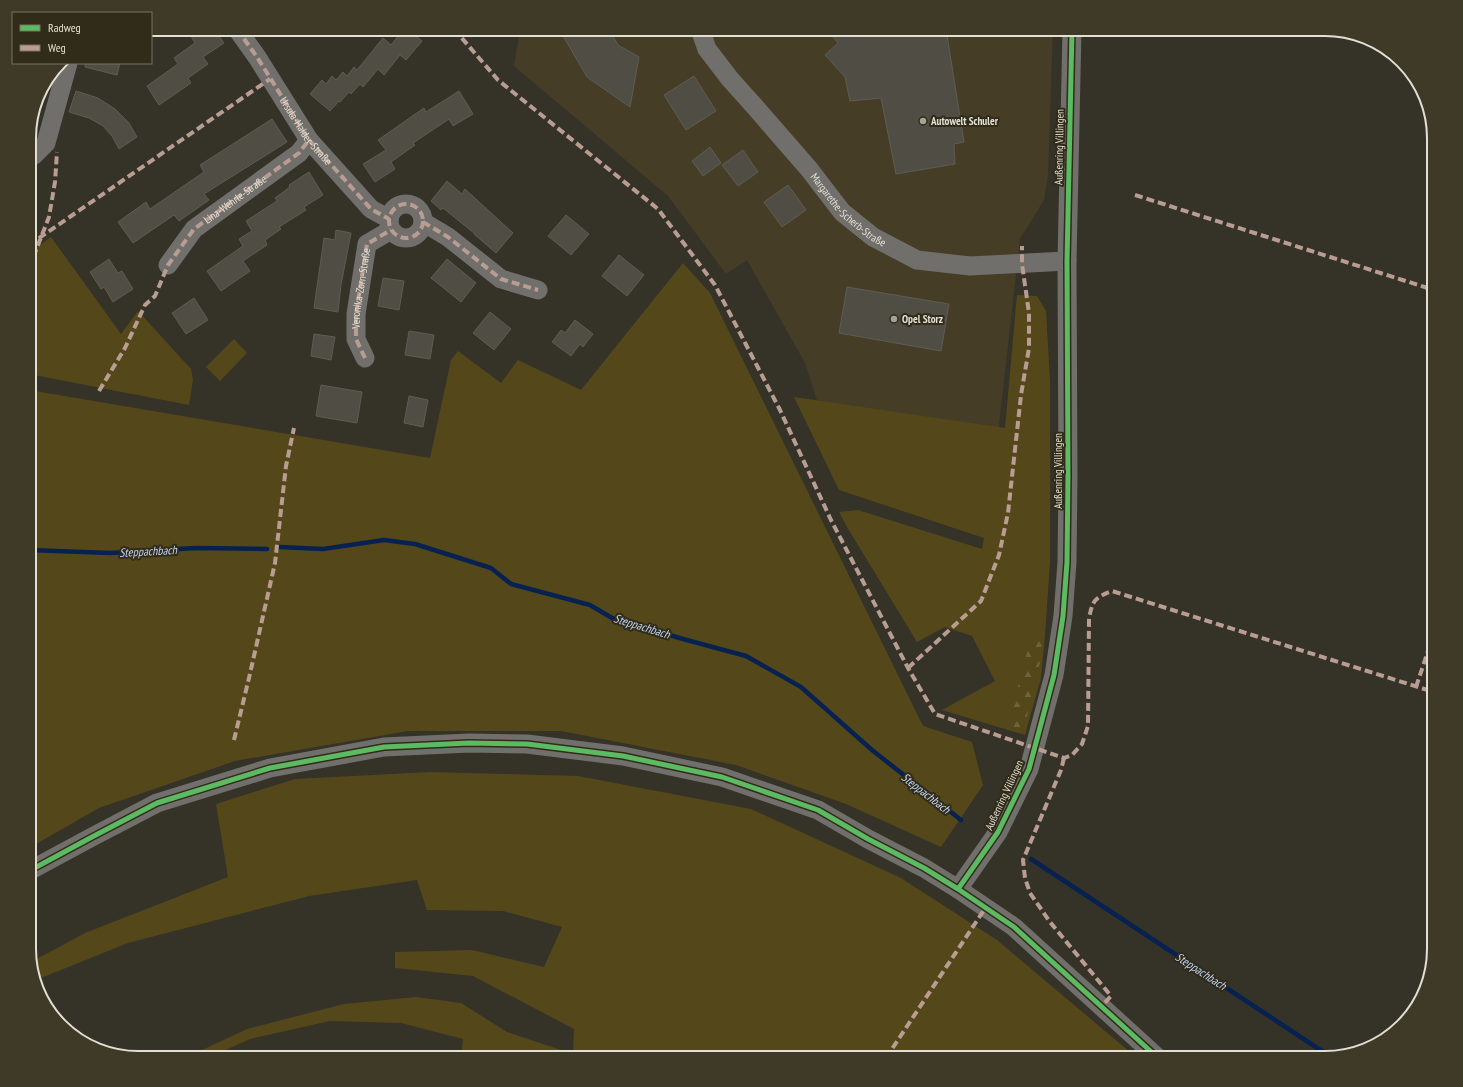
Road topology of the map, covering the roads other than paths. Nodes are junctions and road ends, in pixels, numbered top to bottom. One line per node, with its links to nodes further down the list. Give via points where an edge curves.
1 (242, 36): 5 (street, Ursula-Haider-Straße)
2 (702, 36): 9 (street, Margarethe-Scherb-Straße, via 707,49 730,79 842,212 873,237 918,260 970,266)
3 (1072, 36): 9 (street, Außenring Villingen)
4 (68, 64): 6 (street, via 51,147)
5 (309, 140): 8 (street, Ursula-Haider-Straße, via 371,209); 10 (street, Lina-Wehrle-Straße, via 299,153 194,230)
6 (36, 154)
7 (423, 222): 8 (street, via 419,232 410,237 400,237); 8 (street, via 419,211 410,205 399,206 391,213); 11 (street, via 448,236 501,279)
8 (390, 225): 12 (street, Veronika-Zorn-Straße, via 367,244 356,314 356,339)
9 (1067, 261): 14 (street, Außenring Villingen, via 1067,562 1063,616 1054,675 1029,769 998,832)
10 (168, 265)
11 (538, 290)
12 (365, 358)
13 (36, 867): 14 (street, via 157,804 270,768 384,747 469,743 527,744 623,756 722,777 818,810)
14 (958, 889): 15 (street, via 1014,927)
15 (1150, 1051)

